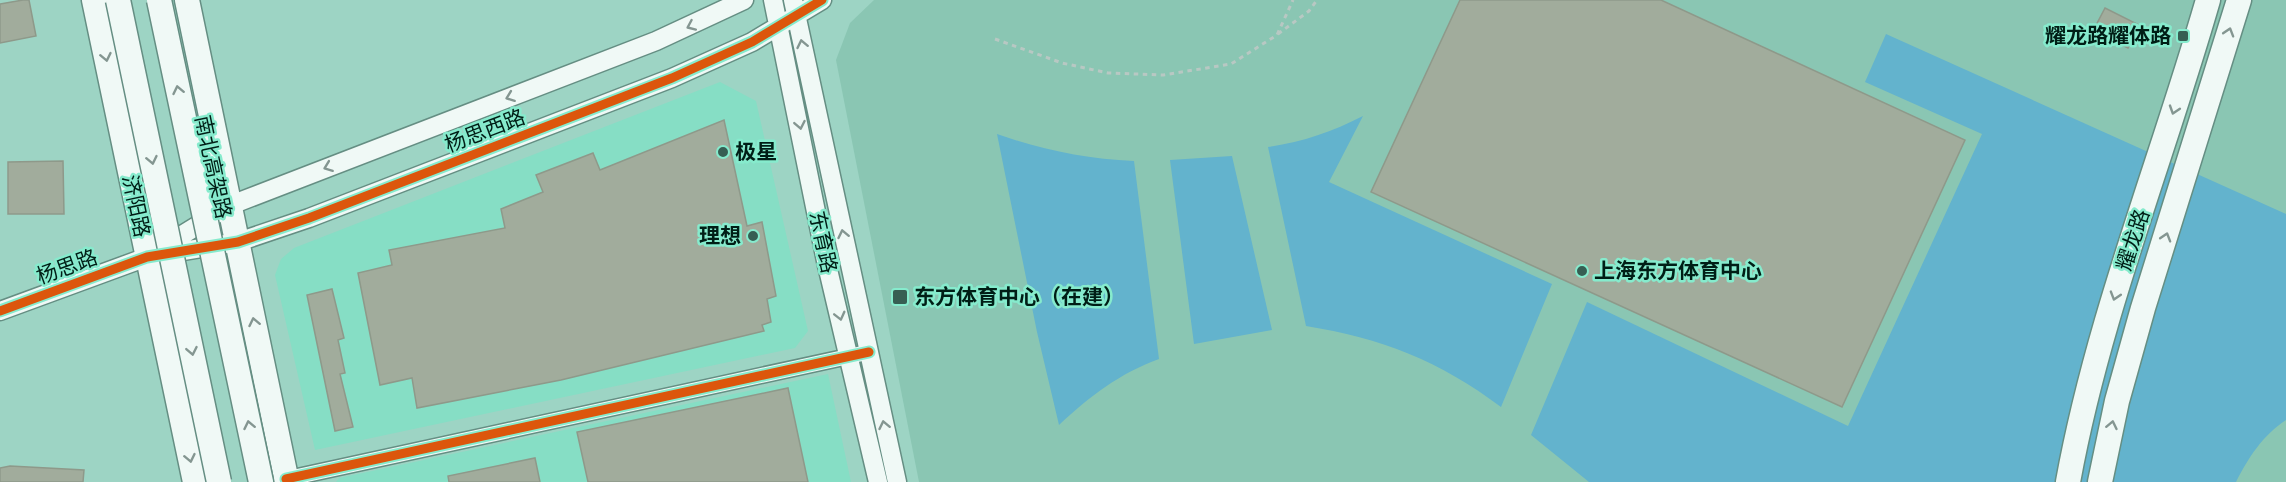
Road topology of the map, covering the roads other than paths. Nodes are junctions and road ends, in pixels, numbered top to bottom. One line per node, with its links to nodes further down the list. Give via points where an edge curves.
1 (94, 0): 14 (main road, 济阳路, one-way to 14)
2 (118, 0): 19 (main road, one-way to 19, bridge)
3 (159, 0): 20 (main road, 南北高架路, one-way to 3, bridge)
4 (187, 0): 12 (main road)
5 (744, 0): 12 (street, 杨思西路, one-way to 12, via 656,41)
6 (773, 0): 11 (street, 东育路)
7 (822, 0): 10 (street, 杨思西路)
8 (2208, 0): 23 (main road, 耀龙路, one-way to 23, via 2111,311)
9 (2239, 0): 24 (main road, 耀龙路, one-way to 9, via 2120,390)
10 (795, 8): 11 (street, 杨思西路); 16 (street, 东育路, one-way to 10)
11 (779, 27): 13 (street, 杨思西路, via 672,78); 16 (street, 东育路, one-way to 16, via 826,261)
12 (231, 205): 13 (main road); 14 (street, 杨思西路)
13 (238, 242): 14 (street, 杨思西路); 17 (main road, one-way to 13)
14 (147, 257): 15 (street, 杨思路); 18 (main road, 济阳路, one-way to 18)
15 (0, 311)
16 (860, 355): 17 (street); 21 (street, 东育路); 22 (street, 东育路, one-way to 16)
17 (286, 480)
18 (195, 482)
19 (219, 482)
20 (261, 482)
21 (878, 482)
22 (897, 482)
23 (2068, 482)
24 (2100, 482)

